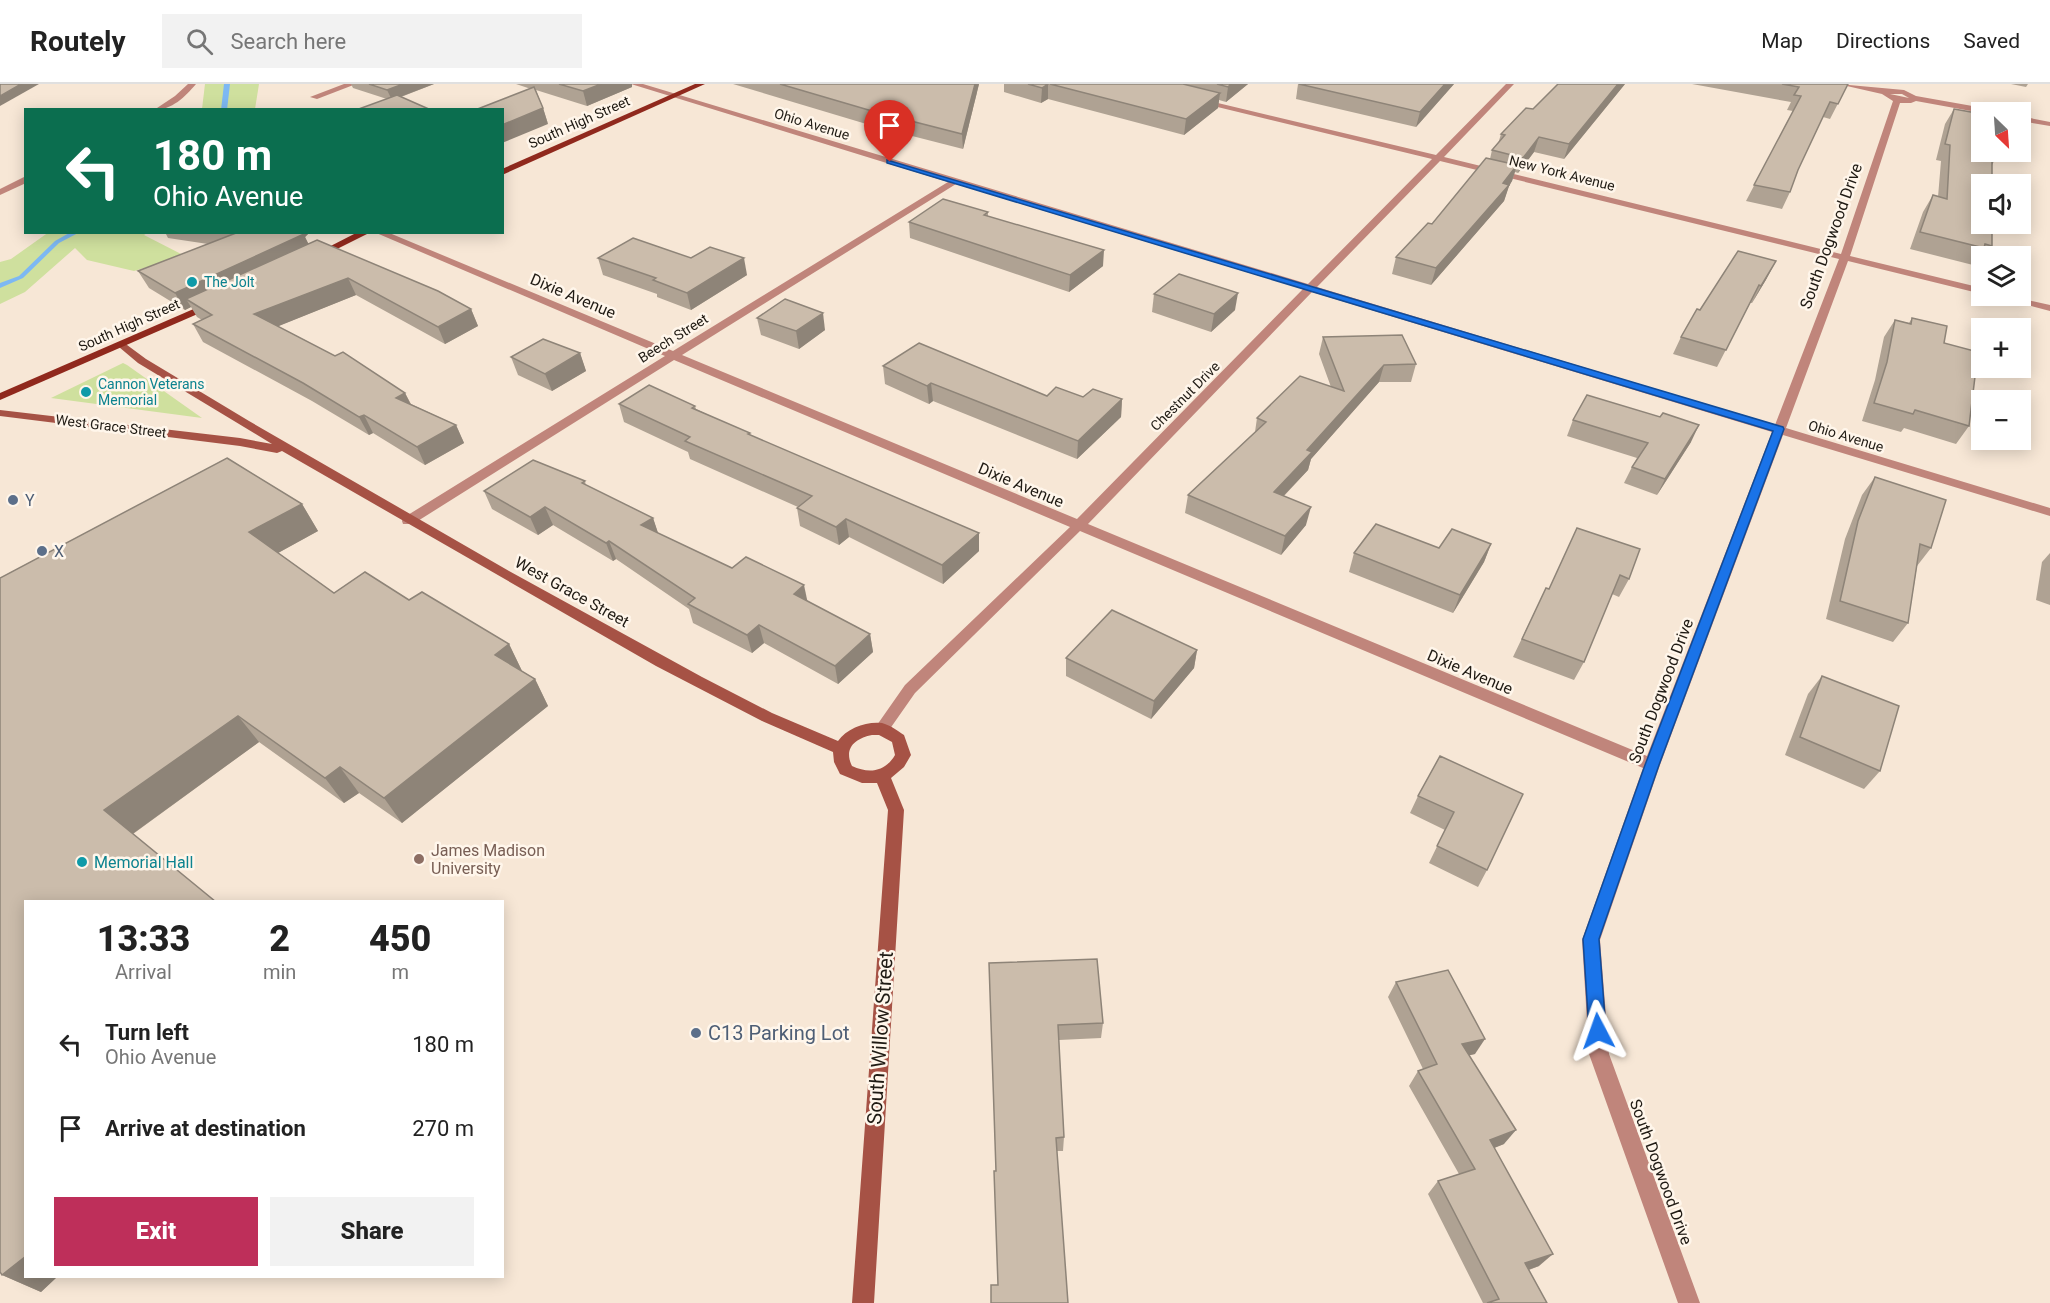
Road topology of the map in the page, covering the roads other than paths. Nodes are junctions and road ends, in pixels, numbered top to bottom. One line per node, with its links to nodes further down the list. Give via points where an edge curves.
1 (192, 84): 11 (street)
2 (352, 84): 9 (street)
3 (635, 84): 8 (street, Ohio Avenue)
4 (701, 84): 8 (main road, South High Street)
5 (1510, 84): 15 (street, Chestnut Drive)
6 (1842, 84): 7 (street)
7 (1898, 92): 12 (street); 22 (street, South Dogwood Drive)
8 (675, 96): 16 (main road, South High Street); 18 (street, Ohio Avenue)
9 (314, 98)
10 (1194, 98): 15 (street, New York Avenue)
11 (161, 108)
12 (1971, 108)
13 (2031, 120): 14 (street)
14 (2050, 124)
15 (1437, 158): 22 (street, New York Avenue); 25 (street, Chestnut Drive)
16 (504, 171)
17 (24, 180): 19 (street)
18 (955, 181): 25 (street, Ohio Avenue); 30 (street, Beech Street)
19 (0, 192)
20 (364, 234): 23 (main road)
21 (383, 234): 30 (street, Dixie Avenue)
22 (1844, 258): 24 (street, New York Avenue); 33 (street, South Dogwood Drive)
23 (305, 261)
24 (1971, 288)
25 (1311, 289): 33 (street, Ohio Avenue); 37 (street, Chestnut Drive)
26 (221, 300): 29 (main road, South High Street)
27 (2031, 304): 28 (street)
28 (2050, 308)
29 (123, 345): 31 (main road, South High Street); 34 (street, West Grace Street, via 142,361)
30 (672, 356): 36 (street, Beech Street); 37 (street, Dixie Avenue)
31 (0, 397)
32 (0, 413): 34 (street, West Grace Street, via 248,443)
33 (1779, 429): 35 (street, Ohio Avenue); 40 (street, South Dogwood Drive)
34 (293, 454): 36 (street, West Grace Street)
35 (2050, 512)
36 (408, 521): 39 (street, West Grace Street, via 705,687)
37 (1078, 526): 38 (street, Chestnut Drive, via 910,689); 40 (street, Dixie Avenue)
38 (882, 729): 39 (street, via 861,730); 41 (street, via 899,739 903,755 899,764)
39 (840, 748): 41 (street, via 839,756 846,770 862,778)
40 (1652, 765): 43 (street, South Dogwood Drive, via 1591,939 1598,1042 1599,1054)
41 (882, 776): 42 (street, South Willow Street, via 896,810)
42 (863, 1303)
43 (1689, 1303)

